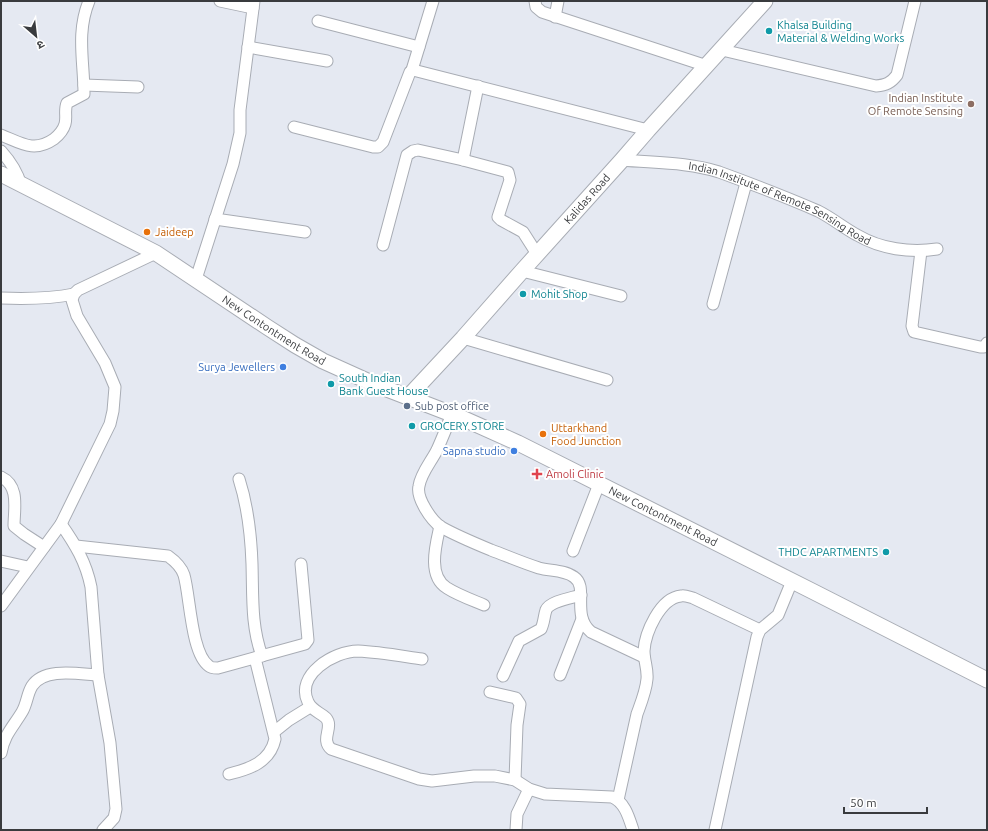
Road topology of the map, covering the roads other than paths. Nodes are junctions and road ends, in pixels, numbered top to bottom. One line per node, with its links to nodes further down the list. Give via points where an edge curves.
1 (89, 1): 19 (street, via 83,17 81,36)
2 (220, 1): 8 (street)
3 (433, 1): 12 (street)
4 (536, 1): 9 (street, via 538,10)
5 (558, 1): 9 (street)
6 (765, 1): 13 (street, Kalidas Road)
7 (915, 1): 13 (street, via 897,75 892,82 885,85 876,86)
8 (253, 4): 11 (street)
9 (555, 17): 15 (street)
10 (318, 21): 12 (street)
11 (248, 47): 14 (street); 29 (street, via 240,110 240,133)
12 (419, 47): 16 (street)
13 (722, 50): 15 (street, Kalidas Road)
14 (327, 61)
15 (707, 66): 21 (street, Kalidas Road)
16 (412, 70): 17 (street); 20 (street, via 383,142 378,147)
17 (478, 86): 21 (street); 24 (street)
18 (138, 87): 19 (street)
19 (82, 90): 22 (street, via 66,106 63,131 43,145 25,145)
20 (294, 127)
21 (648, 130): 25 (street, Kalidas Road)
22 (1, 135)
23 (1, 152): 28 (street, via 11,162)
24 (463, 160): 31 (street, via 418,150 407,155); 35 (street, via 508,172 510,180 498,217 523,232)
25 (622, 160): 27 (street, Indian Institute of Remote Sensing Road, via 701,168); 35 (street, Kalidas Road)
26 (1, 174): 28 (street, New Contontment Road)
27 (746, 183): 33 (street, Indian Institute of Remote Sensing Road, via 820,212 858,236 879,244); 41 (street)
28 (21, 185): 34 (street, New Contontment Road)
29 (215, 219): 30 (street); 37 (street)
30 (305, 232)
31 (383, 245)
32 (937, 249): 33 (street, Indian Institute of Remote Sensing Road)
33 (921, 251): 43 (street, via 912,326 914,332 980,347)
34 (156, 253): 37 (street, New Contontment Road); 38 (street)
35 (537, 254): 36 (street, Kalidas Road)
36 (522, 270): 39 (street); 42 (street, Kalidas Road)
37 (196, 279): 45 (street, New Contontment Road, via 323,361)
38 (74, 294): 40 (street, via 36,299); 50 (street, via 72,300 77,316 111,376 115,398 110,424)
39 (622, 296)
40 (1, 298)
41 (713, 304)
42 (463, 338): 44 (street); 45 (street, Kalidas Road)
43 (987, 343)
44 (607, 380)
45 (408, 397): 46 (street, New Contontment Road)
46 (452, 414): 49 (street, New Contontment Road, via 518,443); 51 (street, via 419,485 422,504)
47 (1, 478): 53 (street, via 11,484 14,490 14,526)
48 (239, 479): 64 (street, via 249,518)
49 (599, 484): 54 (street); 58 (street, New Contontment Road)
50 (61, 524): 52 (street); 53 (street)
51 (440, 526): 59 (street, via 519,561 573,575 579,583); 60 (street, via 434,558 440,582 447,589)
52 (76, 546): 64 (street, via 168,556 178,564 184,575 191,622 205,662 213,668 218,668); 67 (street, via 89,575)
53 (44, 547): 57 (street)
54 (573, 551)
55 (1, 561): 57 (street)
56 (301, 564): 64 (street, via 307,642)
57 (28, 567): 61 (street)
58 (792, 581): 63 (street, via 778,615); 70 (street, New Contontment Road)
59 (580, 595): 62 (street); 69 (street, via 548,607 541,629 519,640)
60 (484, 605)
61 (1, 606)
62 (582, 619): 65 (street, via 591,632); 68 (street)
63 (760, 630): 65 (street, via 693,598 680,596 666,605 652,622 645,643); 82 (street)
64 (258, 657): 73 (street)
65 (644, 657): 78 (street, via 647,671 645,690 637,714)
66 (422, 658): 72 (street, via 357,651 334,657 319,667 306,685 305,694)
67 (98, 675): 74 (street, via 55,673 37,680 24,708 7,733); 79 (street, via 110,743 116,809 114,818)
68 (560, 675)
69 (503, 676)
70 (987, 680)
71 (490, 692): 76 (street, via 516,698 520,704)
72 (310, 707): 73 (street); 76 (street, via 327,719 329,726 326,740 331,749 405,775 432,781 485,775)
73 (274, 732): 75 (street, via 273,746 264,759 246,770)
74 (1, 753)
75 (229, 774)
76 (516, 780): 77 (street)
77 (529, 789): 78 (street, via 544,794 602,796); 80 (street, via 516,814)
78 (618, 800): 81 (street)
79 (103, 830)
80 (516, 830)
81 (633, 830)
82 (715, 830)

